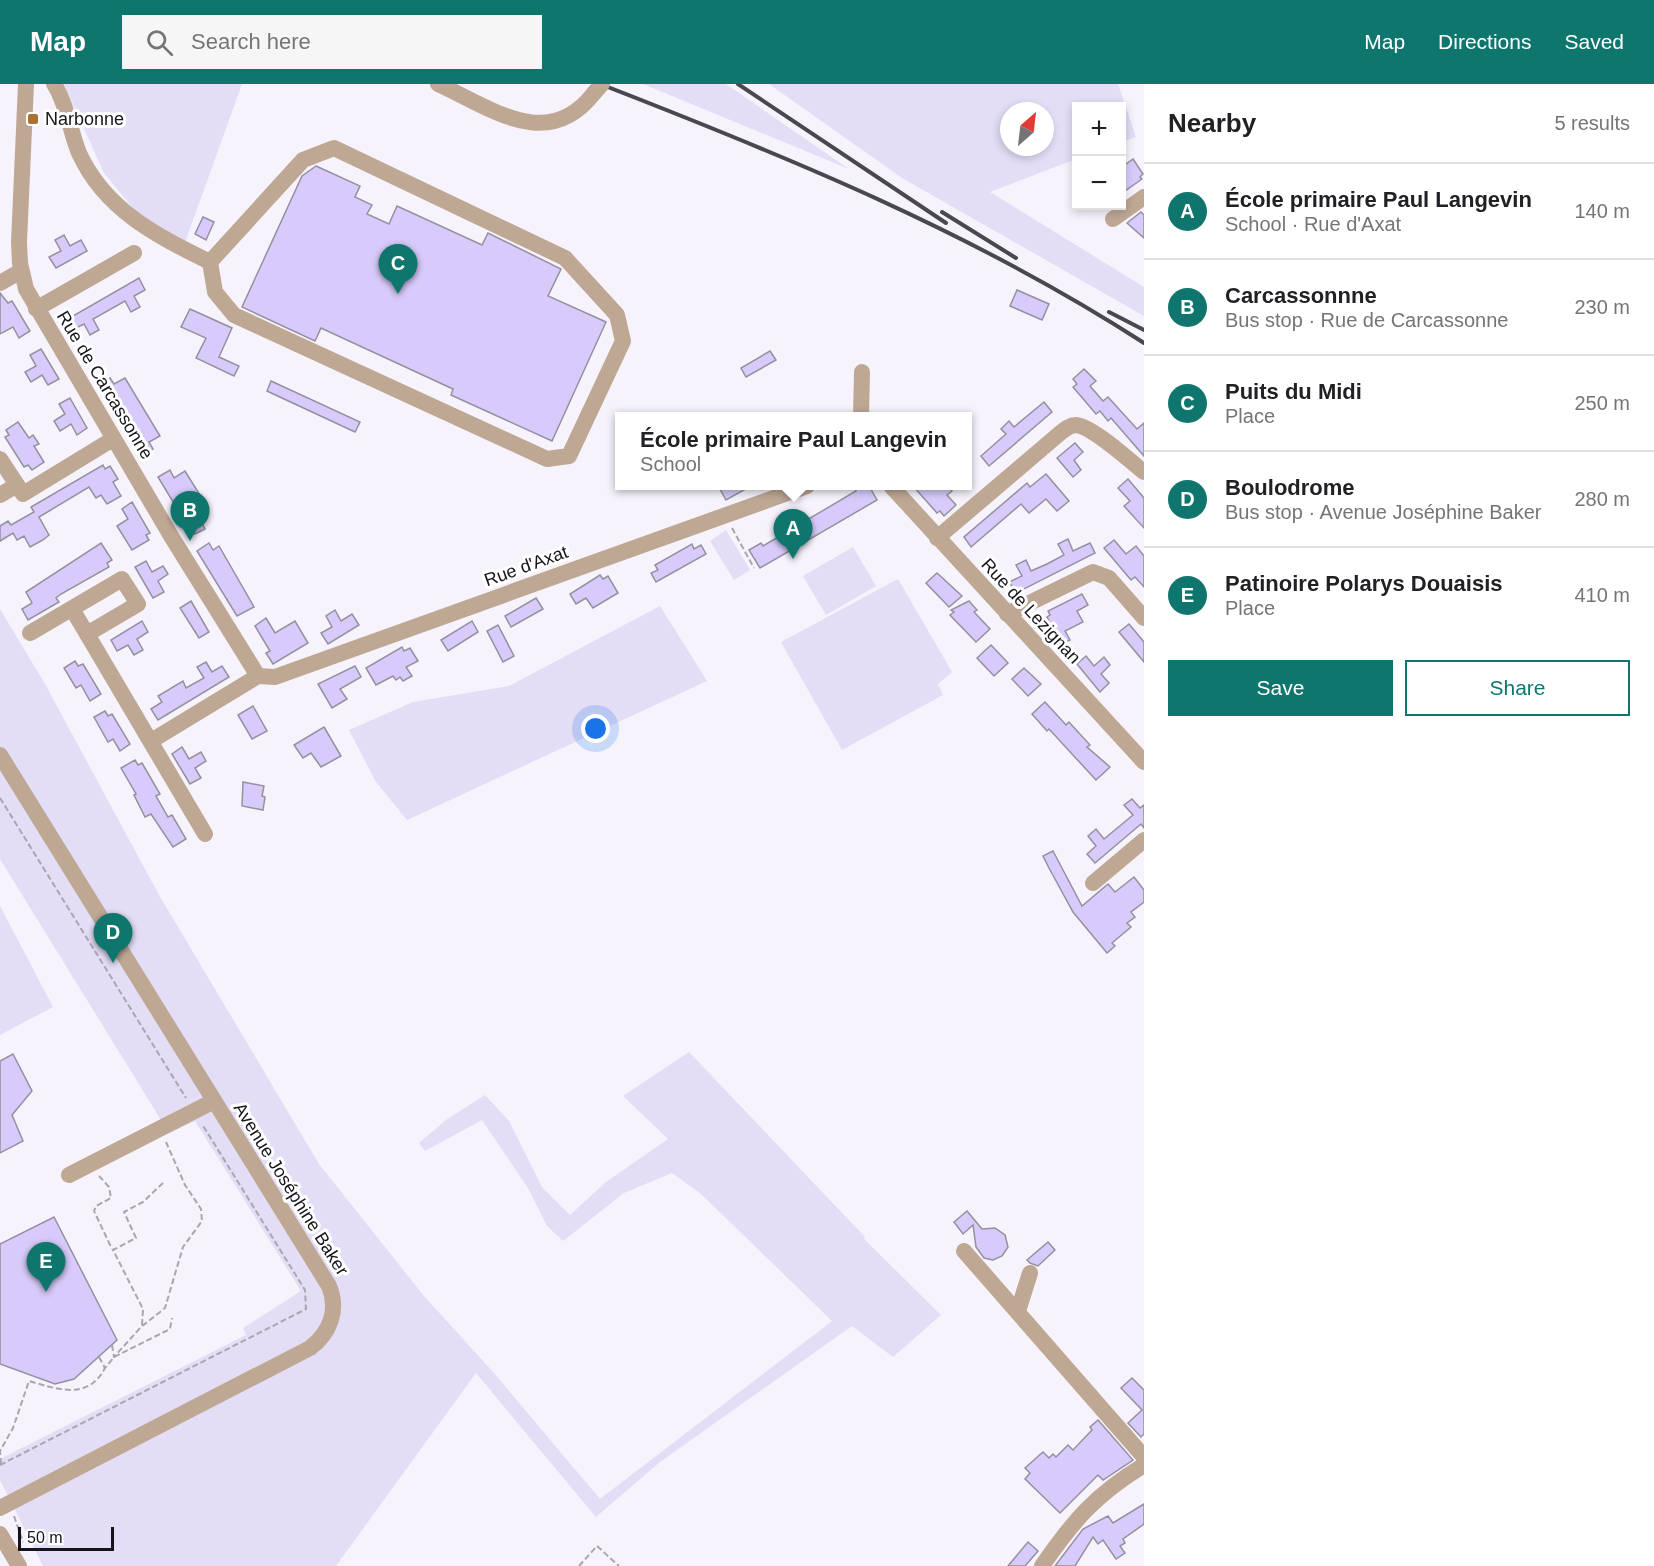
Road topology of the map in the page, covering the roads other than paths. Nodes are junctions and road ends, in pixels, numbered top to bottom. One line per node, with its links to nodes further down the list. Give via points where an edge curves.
1 (26, 84): 9 (street, Rue de Carcassonne)
2 (54, 84): 8 (street, via 81,156 110,198 153,233)
3 (438, 84): 4 (street, via 516,119 541,125 570,117)
4 (598, 89)
5 (1144, 197): 6 (street)
6 (1113, 219)
7 (134, 253): 11 (street)
8 (210, 262): 8 (street, via 215,292 234,315 547,459 569,456 623,341 617,315 565,258 334,147 303,160)
9 (21, 271): 10 (street); 11 (street, Rue de Carcassonne)
10 (0, 283)
11 (36, 309): 14 (street, Rue de Carcassonne)
12 (862, 372): 13 (street)
13 (861, 412)
14 (113, 438): 17 (street, via 23,494); 27 (street, Rue de Carcassonne)
15 (0, 459): 17 (street)
16 (1144, 472): 21 (street, via 1091,432 1072,426)
17 (17, 485): 20 (street)
18 (782, 490): 27 (street, Rue d'Axat, via 725,515 275,677)
19 (894, 490): 21 (street, Rue de Lezignan)
20 (0, 495)
21 (936, 538): 23 (street, Rue de Lezignan)
22 (72, 609): 25 (street); 26 (street); 26 (street, via 122,579 138,604)
23 (1007, 614): 24 (street, via 1094,572 1109,578); 30 (street, Rue de Lezignan)
24 (1144, 618)
25 (30, 633)
26 (87, 634): 28 (street)
27 (258, 676): 28 (street)
28 (151, 741): 31 (street)
29 (0, 755): 34 (street, Avenue Joséphine Baker)
30 (1144, 762)
31 (205, 834)
32 (1144, 840): 33 (street)
33 (1093, 883)
34 (214, 1101): 35 (street); 41 (street, Avenue Joséphine Baker, via 329,1286 333,1304 328,1329 310,1347)
35 (69, 1175)
36 (964, 1251): 38 (street)
37 (1030, 1273): 38 (street)
38 (1018, 1311): 39 (street)
39 (1144, 1457)
40 (1144, 1466): 44 (street, via 1090,1503)
41 (4, 1504)
42 (0, 1534): 43 (street)
43 (19, 1566)
44 (1042, 1566)

